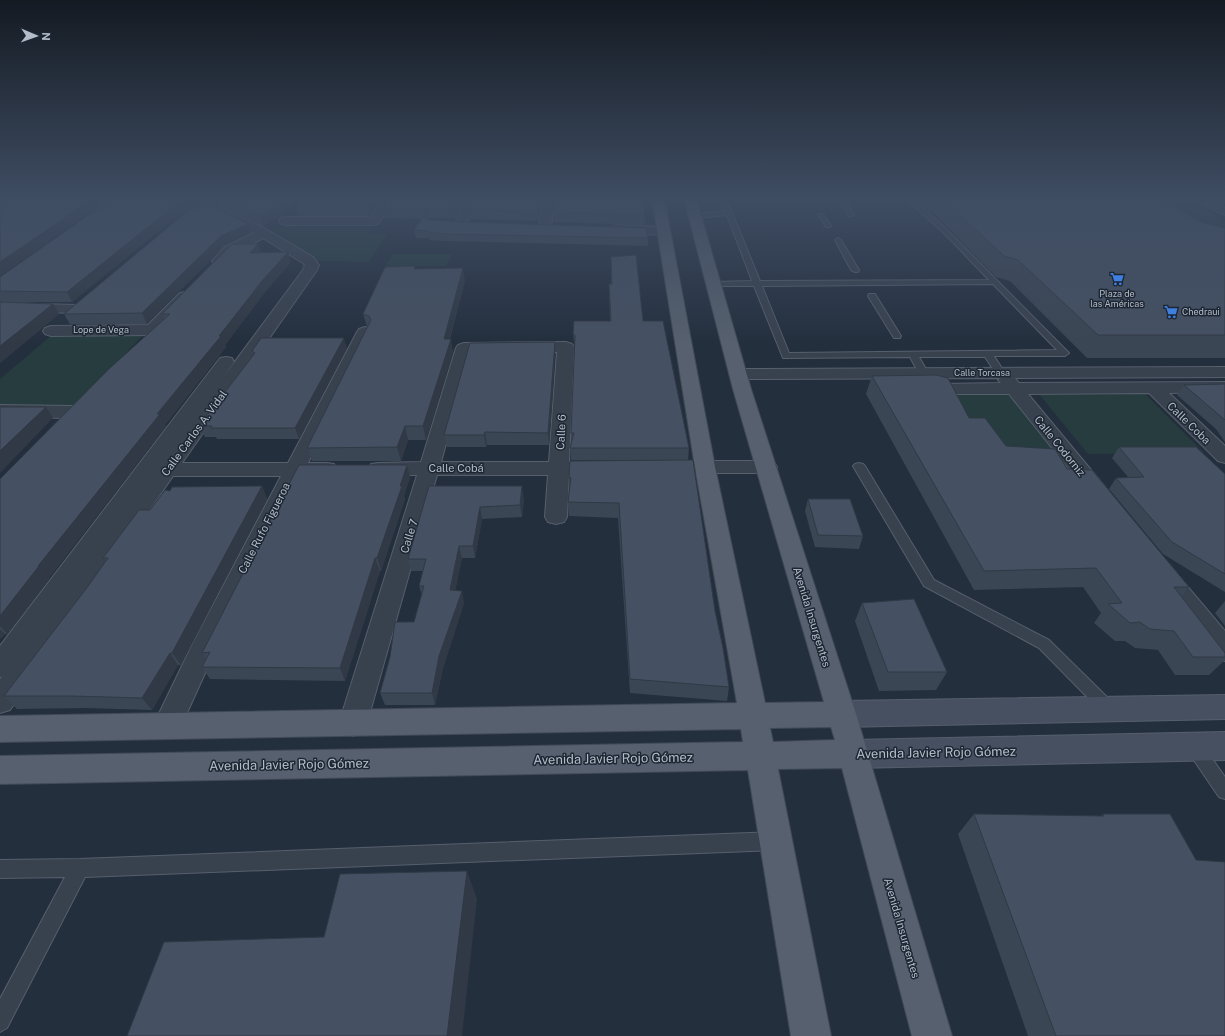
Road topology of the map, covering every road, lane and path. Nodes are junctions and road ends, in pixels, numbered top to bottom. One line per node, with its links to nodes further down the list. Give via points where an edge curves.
1 (236, 246): 10 (street)
2 (272, 246): 40 (street, Calle Carlos A. Vidal, via 298,267)
3 (280, 246): 41 (street, Calle Carlos A. Vidal, via 308,260 312,265 310,270)
4 (666, 246): 34 (main road)
5 (704, 246): 13 (main road, Avenida Insurgentes)
6 (742, 246): 14 (lane)
7 (842, 246): 9 (lane)
8 (960, 246): 11 (lane)
9 (855, 270)
10 (208, 273)
11 (994, 282): 14 (lane); 23 (lane, via 1065,353)
12 (197, 284): 18 (street, Lope de Vega, via 152,330 51,331)
13 (714, 284): 14 (lane); 27 (main road, Avenida Insurgentes)
14 (757, 284): 22 (lane, via 786,356)
15 (872, 296): 20 (lane)
16 (90, 298): 18 (street)
17 (0, 308): 18 (street)
18 (78, 309)
19 (365, 332): 42 (street, Calle Rufo Figueroa)
20 (898, 336)
21 (464, 348): 36 (street, Calle 6, via 566,347); 39 (street, Calle 7)
22 (913, 354): 23 (lane); 25 (lane)
23 (988, 354): 26 (lane)
24 (1225, 372): 26 (street, Calle Torcasa)
25 (928, 381): 26 (street, Calle Torcasa); 27 (street, Calle Torcasa)
26 (1007, 381): 29 (street, Calle Torcasa); 43 (street, Calle Codorniz)
27 (740, 382): 35 (main road, Avenida Insurgentes)
28 (1225, 387): 29 (street, Calle Torcasa)
29 (1154, 388): 32 (street, Calle Coba)
30 (0, 411): 31 (street, via 74,412)
31 (57, 429)
32 (1225, 457)
33 (859, 466): 50 (lane, via 929,583 1044,644)
34 (705, 467): 35 (street); 38 (street); 52 (main road)
35 (767, 467): 51 (main road, Avenida Insurgentes)
36 (559, 468): 37 (street, Calle Cobá); 39 (street, Calle Cobá); 44 (street, Calle 6)
37 (590, 468)
38 (644, 468)
39 (429, 469): 42 (street, Calle Cobá); 53 (street, Calle 7)
40 (146, 470): 41 (street, Calle Cobá); 47 (street, Calle Carlos A. Vidal)
41 (168, 470): 42 (street, Calle Cobá); 48 (street, Calle Carlos A. Vidal)
42 (294, 470): 54 (street, Calle Rufo Figueroa)
43 (1112, 510)
44 (556, 517)
45 (1152, 559): 46 (street)
46 (1225, 650)
47 (0, 666)
48 (0, 701)
49 (1225, 707): 50 (main road)
50 (1110, 709): 51 (main road)
51 (842, 714): 52 (main road); 58 (main road, Avenida Insurgentes)
52 (753, 715): 53 (main road); 59 (main road)
53 (353, 722): 54 (main road)
54 (167, 726): 55 (main road)
55 (0, 729)
56 (1225, 746): 57 (main road, Avenida Javier Rojo Gómez)
57 (1194, 747): 58 (main road, Avenida Javier Rojo Gómez); 61 (lane)
58 (853, 754): 59 (main road, Avenida Javier Rojo Gómez); 67 (main road, Avenida Insurgentes)
59 (760, 755): 60 (main road, Avenida Javier Rojo Gómez); 62 (main road)
60 (0, 770)
61 (1225, 792)
62 (775, 841): 63 (lane); 66 (main road)
63 (80, 868): 64 (lane); 65 (lane)
64 (0, 869)
65 (0, 1021)
66 (811, 1036)
67 (932, 1036)

